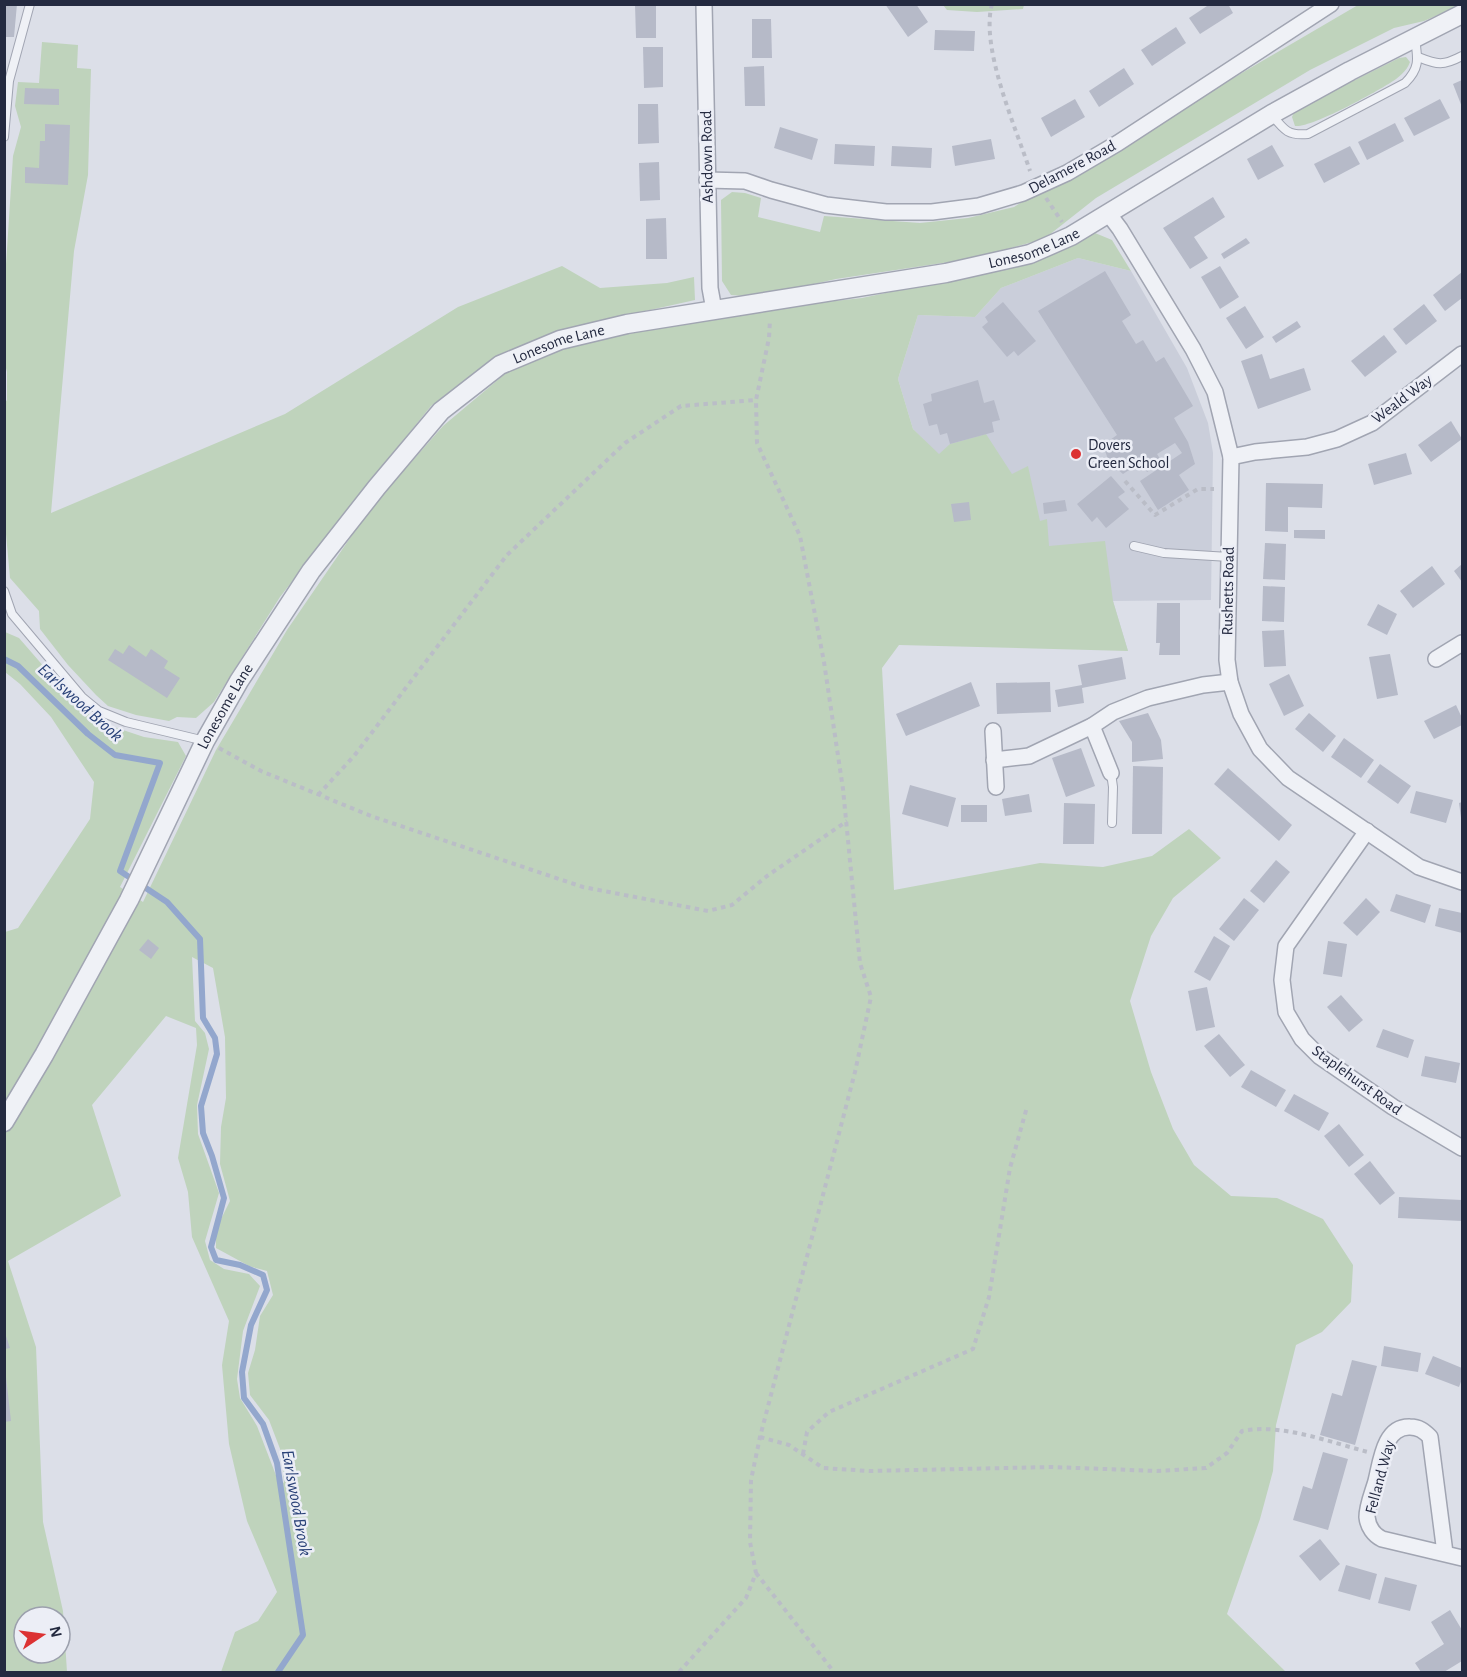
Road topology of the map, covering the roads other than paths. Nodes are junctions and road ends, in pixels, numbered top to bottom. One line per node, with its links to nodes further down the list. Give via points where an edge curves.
1 (30, 4): 9 (lane, via 9,81)
2 (704, 4): 10 (street, Ashdown Road)
3 (1331, 4): 10 (street, Delamere Road, via 1067,173 979,206 886,212 826,205 745,181)
4 (1462, 14): 5 (street, Lonesome Lane)
5 (1415, 39): 7 (lane); 8 (street, Lonesome Lane)
6 (1462, 56): 7 (lane, via 1437,64)
7 (1418, 57): 8 (lane, via 1415,72 1406,83 1308,134 1296,135 1285,130)
8 (1272, 114): 11 (street, Lonesome Lane)
9 (4, 137)
10 (708, 180): 12 (street, Ashdown Road)
11 (1108, 213): 12 (street, Lonesome Lane, via 1071,236 1030,254 946,273); 14 (street, Rushetts Road, via 1215,392)
12 (714, 310): 23 (street, Lonesome Lane, via 560,340 500,365 441,411 311,571 238,681)
13 (1462, 354): 14 (street, Weald Way, via 1371,423 1337,439)
14 (1231, 457): 16 (street, Rushetts Road)
15 (1134, 546): 16 (lane, via 1164,553)
16 (1229, 557): 20 (street, Rushetts Road)
17 (4, 591): 23 (lane, via 12,614 82,697 99,711 126,722)
18 (1462, 643): 19 (street)
19 (1436, 659)
20 (1230, 682): 21 (street, via 1148,698 1113,712); 28 (street, Rushetts Road, via 1241,714 1260,749 1288,778)
21 (1092, 726): 24 (street, via 1029,756); 25 (street)
22 (993, 731): 24 (street)
23 (205, 741): 30 (street, Lonesome Lane, via 129,900)
24 (994, 760): 26 (street)
25 (1110, 773): 27 (lane)
26 (996, 787)
27 (1112, 823)
28 (1367, 831): 29 (street, Rushetts Road, via 1419,867); 31 (street, Staplehurst Road, via 1286,946 1282,980 1286,1012 1302,1039 1319,1056)
29 (1462, 882)
30 (4, 1122)
31 (1462, 1148)
32 (1445, 1553): 32 (street, Felland Way, via 1382,1539 1370,1527 1369,1507 1383,1456 1391,1435 1401,1428 1420,1428 1430,1437); 33 (street, Felland Way)
33 (1462, 1558)

